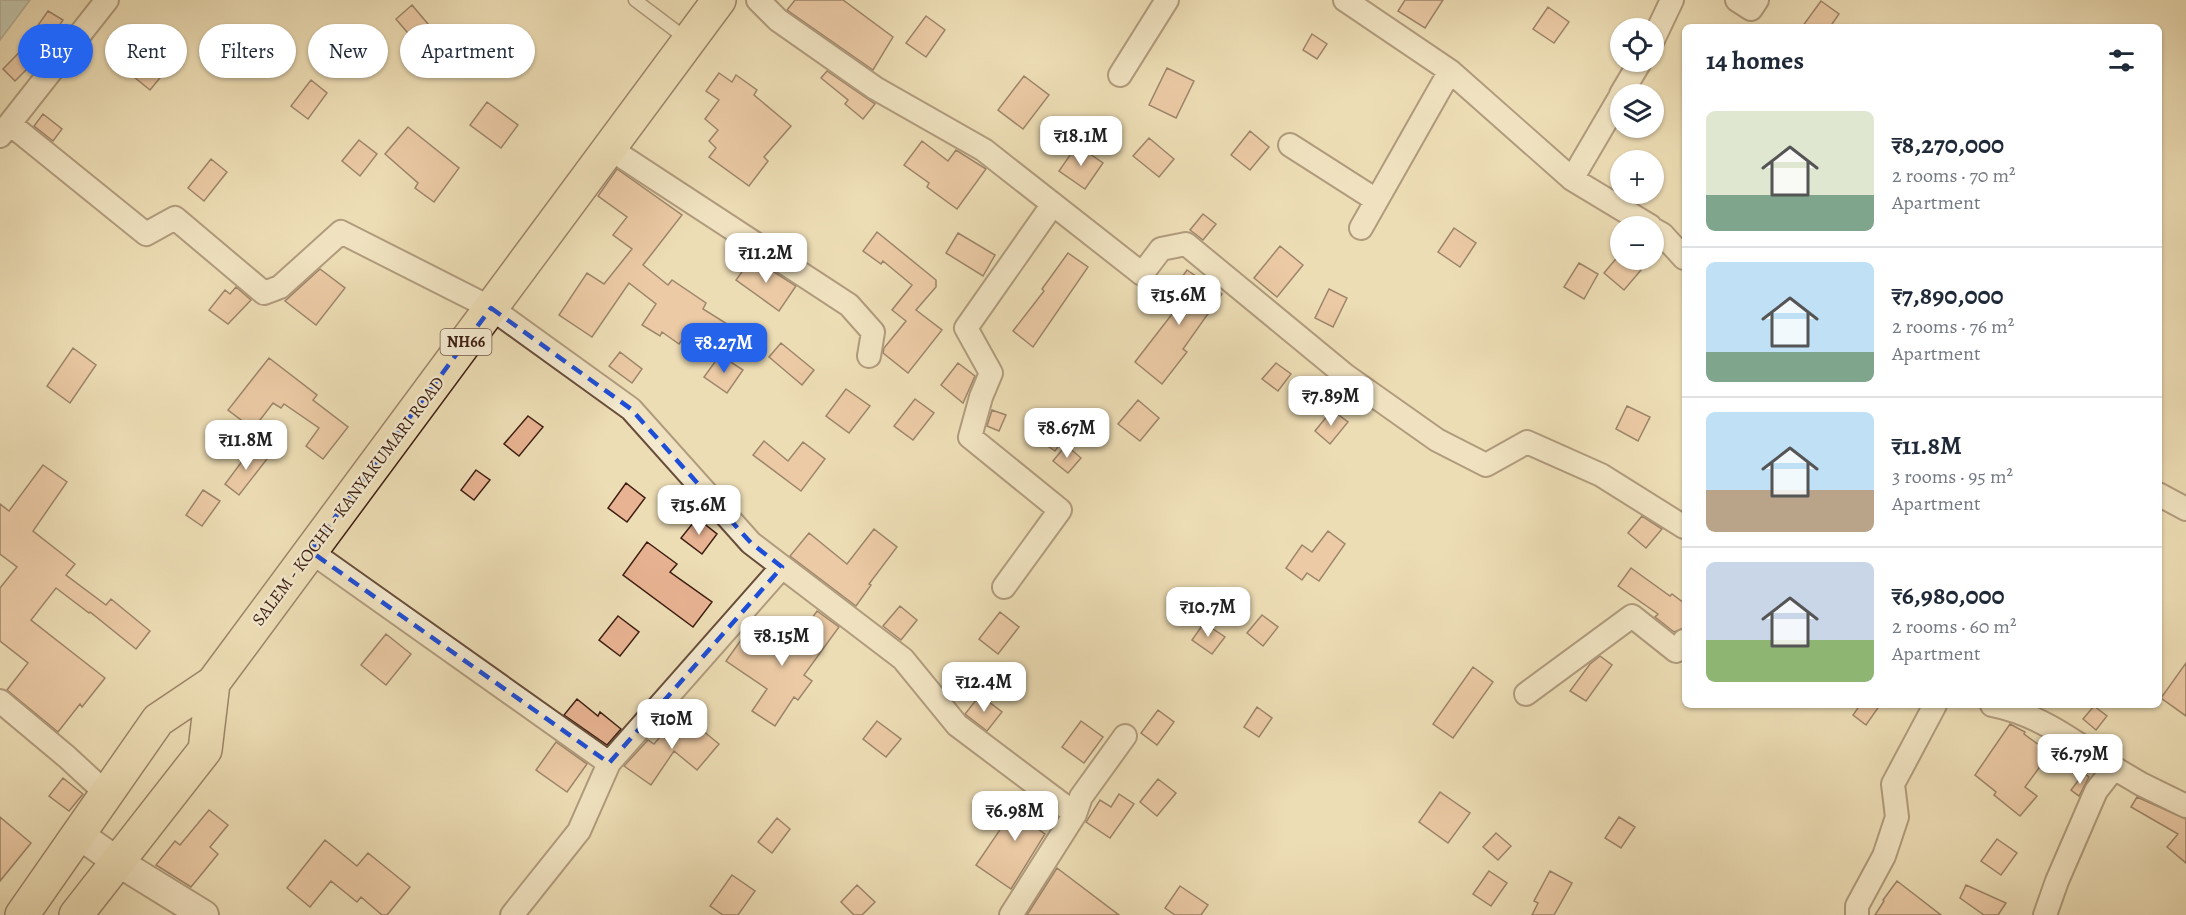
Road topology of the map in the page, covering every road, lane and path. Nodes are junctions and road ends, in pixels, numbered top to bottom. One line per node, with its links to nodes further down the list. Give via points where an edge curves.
1 (107, 0): 15 (street)
2 (635, 0): 11 (lane)
3 (719, 0): 11 (highway, SALEM - KOCHI - KANYAKUMARI ROAD / NH66)
4 (758, 0): 20 (street, via 778,20 875,88 984,150)
5 (1167, 0): 13 (street)
6 (1345, 0): 12 (street)
7 (1672, 0): 10 (street)
8 (1737, 0): 9 (street, via 1752,9)
9 (1757, 0)
10 (1663, 18)
11 (688, 40): 17 (highway, SALEM - KOCHI - KANYAKUMARI ROAD / NH66)
12 (1450, 71): 18 (street); 19 (street)
13 (1120, 75)
14 (1610, 115): 18 (street)
15 (5, 130): 25 (street, via 146,234 175,218 264,293 280,287 341,232)
16 (1290, 145): 19 (street)
17 (609, 148): 25 (highway, SALEM - KOCHI - KANYAKUMARI ROAD / NH66); 26 (street, via 849,305 873,332)
18 (1572, 179): 21 (street)
19 (1376, 200): 22 (street)
20 (1053, 204): 29 (street, via 1142,274 1161,249 1186,244 1345,375 1437,440 1486,465 1527,442 1601,475); 32 (street, via 966,328 991,373 970,437 1060,510)
21 (1632, 216)
22 (1361, 228)
23 (1664, 236): 24 (street)
24 (1682, 256)
25 (491, 308): 30 (highway, SALEM - KOCHI - KANYAKUMARI ROAD / NH66); 31 (street, via 631,409 751,543)
26 (869, 356)
27 (2162, 496): 28 (street)
28 (2186, 509)
29 (1682, 526)
30 (310, 551): 34 (highway, SALEM - KOCHI - KANYAKUMARI ROAD / NH66); 40 (street)
31 (782, 567): 40 (street); 44 (street, via 903,659 957,725)
32 (1004, 587)
33 (1682, 644): 35 (street, via 1676,651 1632,615)
34 (213, 683): 42 (highway, via 158,720); 46 (highway, via 205,750)
35 (1526, 694)
36 (0, 701): 42 (street)
37 (1933, 708): 52 (street, via 1893,784 1897,817 1884,856 1857,906)
38 (2006, 708): 41 (street, via 2058,730)
39 (1125, 736): 44 (street, via 1081,797)
40 (609, 763): 50 (street, via 579,831)
41 (2114, 768): 43 (street); 53 (street, via 2096,791)
42 (107, 794): 45 (highway)
43 (2186, 806)
44 (1075, 814): 51 (street)
45 (78, 834): 46 (street); 47 (highway)
46 (118, 862): 48 (highway); 49 (street)
47 (21, 915)
48 (76, 915)
49 (204, 915)
50 (512, 915)
51 (1011, 915)
52 (1857, 915)
53 (2044, 915)

